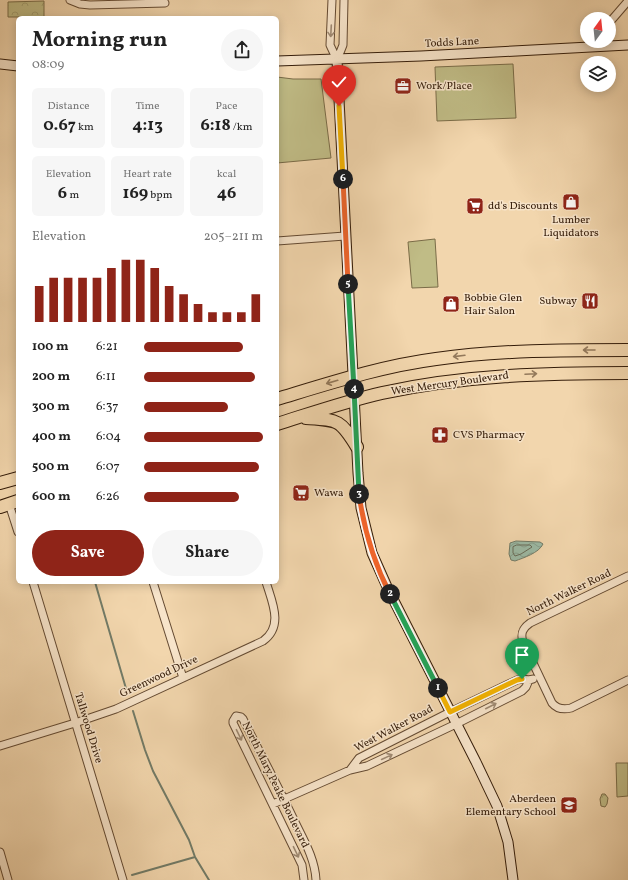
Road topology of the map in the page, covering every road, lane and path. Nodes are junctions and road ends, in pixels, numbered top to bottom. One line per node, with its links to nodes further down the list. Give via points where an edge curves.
1 (70, 0): 5 (street, via 85,4)
2 (332, 0): 11 (street, one-way to 11, via 330,45)
3 (344, 0): 11 (street, via 343,45)
4 (628, 1): 7 (street)
5 (111, 2): 6 (street)
6 (165, 3)
7 (616, 14)
8 (580, 45): 11 (main road, Todds Lane)
9 (616, 45): 10 (main road, Todds Lane)
10 (628, 45)
11 (337, 60): 12 (main road, Todds Lane); 15 (main road)
12 (279, 61)
13 (0, 64): 14 (main road)
14 (16, 66)
15 (345, 236): 16 (street); 19 (main road)
16 (279, 241)
17 (628, 350): 19 (highway, one-way to 19, via 547,350 479,354 411,363)
18 (628, 373): 21 (highway, West Mercury Boulevard, one-way to 18, via 381,393 484,377 548,373)
19 (353, 376): 20 (highway, one-way to 20); 21 (main road)
20 (279, 398)
21 (354, 401): 22 (highway, West Mercury Boulevard); 24 (main road)
22 (296, 418): 23 (highway, West Mercury Boulevard); 24 (highway, via 338,422)
23 (279, 423)
24 (357, 447): 37 (main road, via 361,508 372,553)
25 (16, 479): 26 (highway)
26 (0, 483)
27 (9, 504): 28 (street)
28 (16, 526)
29 (628, 576): 33 (street, North Walker Road, via 523,629 522,640)
30 (34, 584): 38 (street, Tallwood Drive)
31 (154, 584): 34 (street)
32 (267, 584): 34 (street, Greenwood Drive, via 276,618 271,634 259,644)
33 (539, 676): 35 (street); 36 (street, via 552,703 561,709 574,706)
34 (183, 678): 38 (street, Greenwood Drive, via 116,709)
35 (529, 680): 37 (street, West Walker Road, via 517,680); 39 (street, West Walker Road, one-way to 35, via 522,691)
36 (628, 680)
37 (450, 712): 39 (main road); 41 (street, West Walker Road, via 359,758)
38 (75, 723): 40 (street, Greenwood Drive); 46 (street, Tallwood Drive)
39 (456, 724): 41 (street, West Walker Road, one-way to 39, via 366,766); 49 (main road, via 488,786 500,816 510,854)
40 (0, 746)
41 (350, 770): 42 (street, West Walker Road)
42 (284, 799): 43 (street, West Walker Road); 43 (street, North Mary Peake Boulevard, one-way to 43, via 243,719 236,716 233,723); 48 (street, North Mary Peake Boulevard, via 313,860)
43 (272, 804): 47 (street, North Mary Peake Boulevard, one-way to 47, via 302,865)
44 (0, 852): 45 (street)
45 (8, 880)
46 (122, 880)
47 (304, 880)
48 (316, 880)
49 (513, 880)

